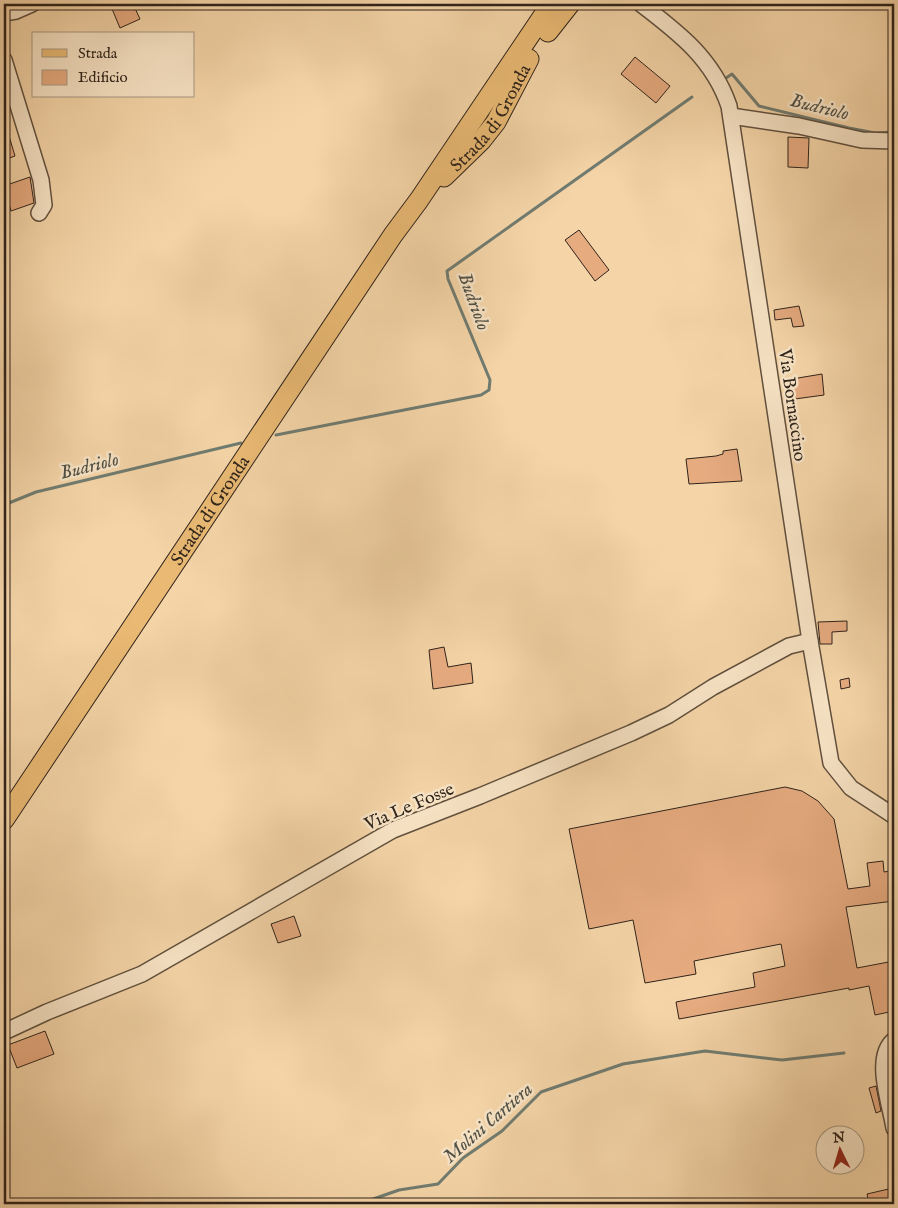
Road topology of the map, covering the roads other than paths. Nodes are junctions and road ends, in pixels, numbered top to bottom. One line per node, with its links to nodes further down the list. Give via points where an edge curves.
1 (32, 4): 5 (street)
2 (551, 4): 9 (main road, Strada di Gronda)
3 (570, 4): 9 (main road, Strada di Gronda, via 523,67 496,122 481,141)
4 (641, 4): 7 (street, Via Bornaccino, via 678,32 703,57 722,86)
5 (4, 13)
6 (4, 60): 10 (street, via 41,180 44,205)
7 (731, 116): 8 (street, via 862,140); 11 (street, Via Bornaccino)
8 (894, 140)
9 (419, 200): 13 (main road, Strada di Gronda)
10 (39, 212)
11 (810, 640): 12 (street, Via Bornaccino, via 831,763 851,788); 14 (street, Via Le Fosse, via 789,646 669,715 631,733 393,830 142,974)
12 (894, 816)
13 (4, 820)
14 (4, 1032)
15 (894, 1040): 16 (street, via 888,1045 882,1062)
16 (894, 1128)

